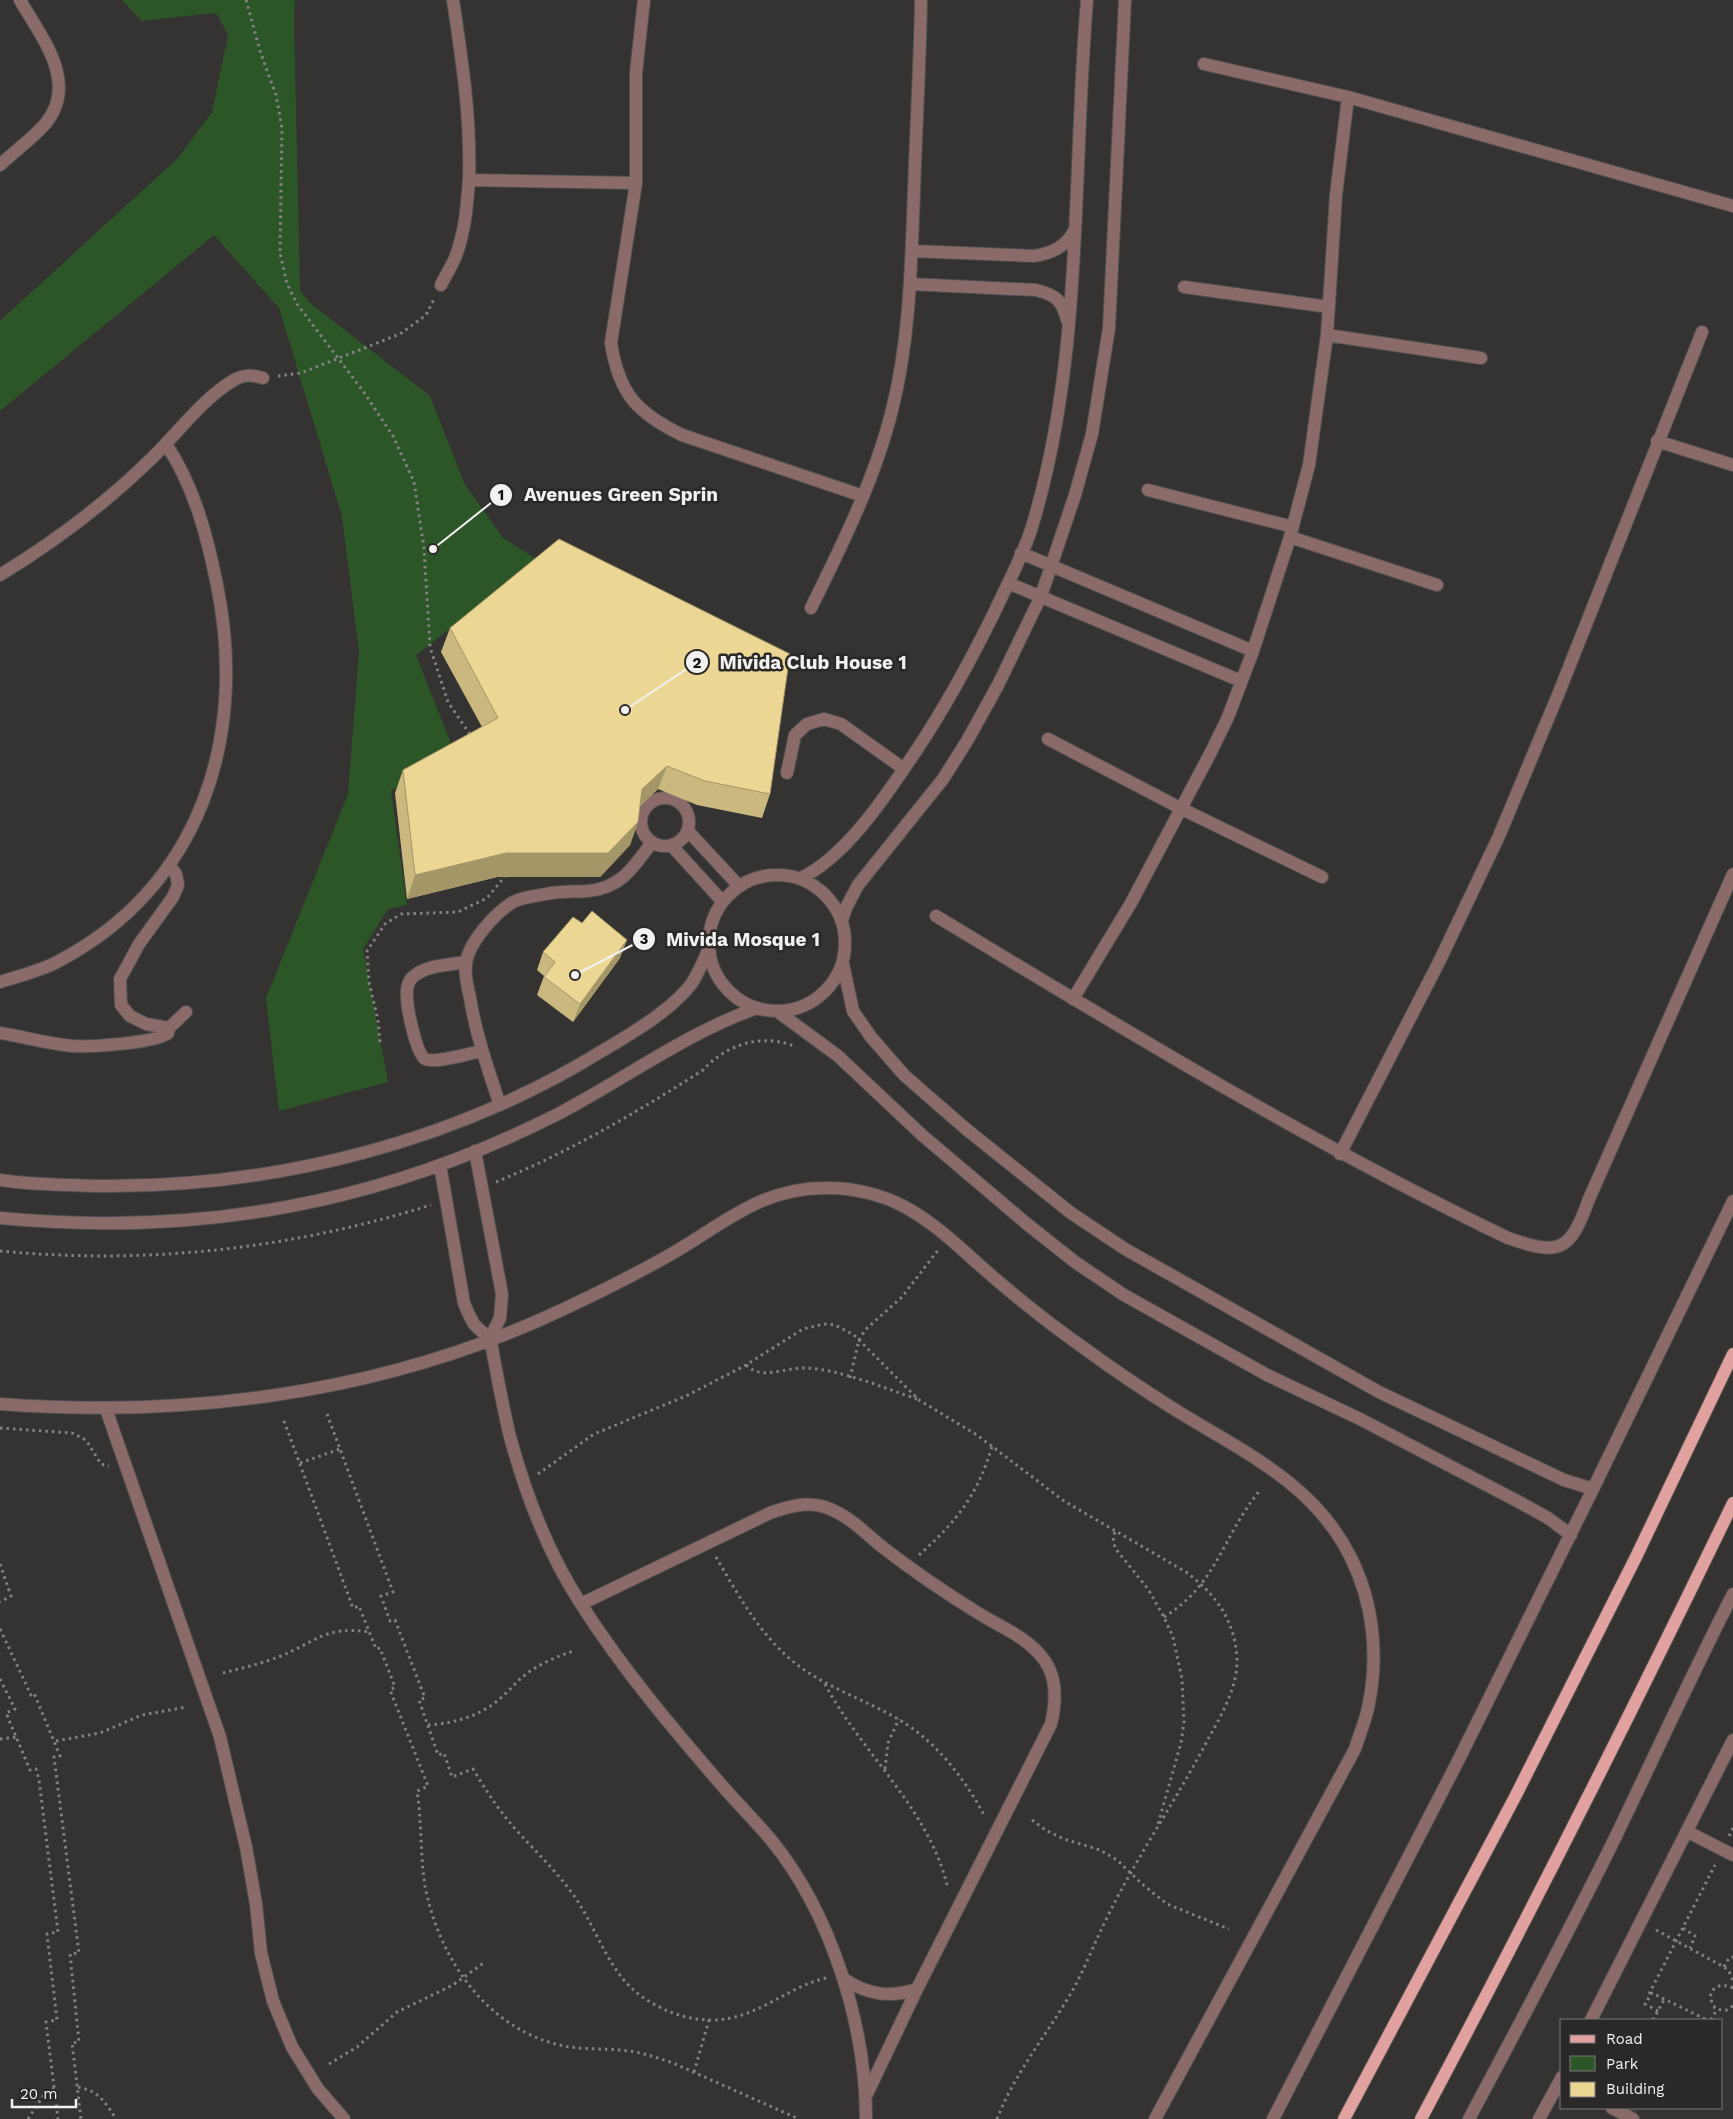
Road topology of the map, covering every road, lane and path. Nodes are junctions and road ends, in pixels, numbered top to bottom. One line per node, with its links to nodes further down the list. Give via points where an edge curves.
1 (20, 0): 10 (street, via 53,59 59,75 60,93 45,124)
2 (246, 0): 23 (path, via 276,95 282,128 280,253 287,284 297,304)
3 (453, 0): 11 (street, via 467,91)
4 (644, 0): 12 (street, via 636,73)
5 (921, 0): 15 (street)
6 (1087, 0): 14 (street)
7 (1126, 0): 33 (street, via 1108,328 1092,434)
8 (1204, 64): 9 (street)
9 (1348, 97): 13 (street); 19 (street, via 1336,195)
10 (0, 165)
11 (469, 180): 12 (street); 17 (street, via 462,235)
12 (636, 183): 30 (street, via 611,343 614,366 631,398 659,424 682,435)
13 (1733, 206)
14 (1077, 219): 15 (street, via 1076,229 1066,243 1043,255); 21 (street)
15 (912, 251): 16 (street)
16 (910, 284): 21 (street, via 1036,290 1062,303); 30 (street, via 892,412)
17 (441, 285): 23 (path, via 426,315 400,334)
18 (1184, 288): 19 (street)
19 (1329, 307): 22 (street)
20 (1702, 332): 26 (street)
21 (1068, 334): 32 (street, via 1051,450)
22 (1327, 335): 24 (street); 31 (street, via 1309,465)
23 (337, 358): 25 (path, via 301,373); 42 (path, via 393,436 414,482 424,548 430,647 448,702)
24 (1481, 358)
25 (263, 378): 27 (street, via 249,374 234,380)
26 (1657, 441): 28 (street); 72 (street, via 1499,836 1439,962)
27 (166, 444): 34 (street, via 118,489 37,552); 49 (street, via 191,491 211,556 224,622 226,680 224,720 217,758 203,803)
28 (1733, 465)
29 (1148, 490): 31 (street)
30 (862, 496): 38 (street, via 847,535)
31 (1292, 532): 36 (street); 39 (street)
32 (1021, 553): 33 (street); 35 (street)
33 (1052, 566): 37 (street); 39 (street)
34 (0, 575)
35 (1008, 583): 37 (street); 43 (street, via 944,709)
36 (1437, 585)
37 (1041, 596): 40 (street); 57 (street, via 967,741 943,779 858,885)
38 (811, 608)
39 (1253, 651): 40 (street)
40 (1241, 681): 45 (street, via 1228,717)
41 (1048, 740): 45 (street)
42 (475, 742)
43 (904, 769): 44 (street, via 841,724 824,719 807,724 795,735); 53 (street, via 839,853)
44 (787, 773)
45 (1182, 809): 52 (street); 62 (street, via 1131,903)
46 (688, 831): 47 (street, via 690,821 681,803 672,798 652,800 641,816 645,836); 48 (street); 54 (street)
47 (652, 842): 48 (street); 59 (street, via 636,866 621,880 599,890 560,892 514,902 486,924)
48 (672, 846): 55 (street)
49 (170, 866): 61 (street, via 129,912 79,950 55,963); 66 (street, via 178,885 173,897 139,944 120,979 121,1005 130,1016 146,1024)
50 (508, 873): 68 (path, via 487,898 458,912 401,914 385,924 368,951 368,982)
51 (1733, 874): 72 (street, via 1579,1228 1569,1240 1556,1248 1536,1248 1508,1238)
52 (1322, 877)
53 (801, 878): 54 (street, via 769,874); 57 (street, via 824,892)
54 (739, 886): 55 (street)
55 (722, 901): 58 (street, via 712,923)
56 (936, 916): 62 (street)
57 (842, 920): 60 (street, via 846,942)
58 (709, 948): 63 (street, via 719,979 742,1002); 70 (street, via 691,983 663,1010 584,1062)
59 (466, 962): 69 (street, via 468,993); 69 (street, via 424,969 412,977 406,997 418,1052 426,1059)
60 (843, 964): 64 (street, via 833,984 817,998 798,1008); 93 (street, via 853,1011 904,1075 1071,1213 1125,1249 1379,1392 1564,1480)
61 (0, 982)
62 (1073, 999): 72 (street)
63 (757, 1008): 64 (street); 71 (street, via 701,1030 600,1092)
64 (777, 1011): 96 (street, via 838,1056 922,1136 1027,1224 1116,1290 1267,1375 1360,1419 1519,1502)
65 (186, 1012): 66 (street)
66 (169, 1028): 67 (street, via 168,1033 154,1040 73,1046)
67 (0, 1033)
68 (380, 1042)
69 (482, 1051): 70 (street)
70 (500, 1105): 74 (street, via 380,1148 255,1176 128,1186)
71 (475, 1152): 73 (street); 78 (street, via 502,1294 500,1318)
72 (1340, 1154)
73 (440, 1165): 76 (street, via 390,1183 326,1200 195,1220 129,1224); 78 (street, via 464,1303 474,1324)
74 (0, 1180)
75 (1733, 1201): 93 (street)
76 (0, 1218)
77 (948, 1237): 78 (street, via 899,1203 866,1192 831,1188 796,1190 763,1199 627,1278 536,1322); 81 (path, via 902,1297 865,1330 859,1340); 162 (street, via 1083,1348 1174,1410 1273,1469 1304,1494 1330,1523 1351,1557 1365,1594 1373,1633 1374,1672 1368,1712 1355,1749)
78 (489, 1340): 84 (street, via 428,1361 301,1391 236,1401); 102 (street, via 524,1484 559,1566)
79 (1733, 1354): 164 (main road, via 1636,1557 1515,1797)
80 (746, 1365): 81 (path, via 750,1370 765,1373 812,1368)
81 (850, 1378): 82 (path)
82 (920, 1400)
83 (0, 1404): 84 (street)
84 (106, 1409): 90 (street)
85 (327, 1414): 89 (path)
86 (284, 1421): 91 (path)
87 (0, 1428): 90 (path, via 72,1433 86,1440 101,1464 111,1466)
88 (992, 1446): 99 (path, via 979,1483 964,1508 945,1532)
89 (340, 1449): 91 (path); 112 (path, via 394,1592 381,1596 390,1621 395,1620 424,1698 419,1700)
90 (124, 1462): 159 (street, via 220,1737 246,1848 261,1953 273,2001 292,2046 318,2089)
91 (300, 1463): 105 (path, via 353,1608 359,1606)
92 (1260, 1489): 103 (path, via 1210,1574 1185,1603)
93 (1594, 1489): 96 (street)
94 (1733, 1503): 165 (main road, via 1526,1920)
95 (1115, 1532): 103 (path, via 1115,1548 1148,1589)
96 (1571, 1535): 163 (street)
97 (708, 1543): 99 (street, via 770,1513 805,1504 840,1513); 102 (street); 109 (path, via 759,1627 789,1658)
98 (0, 1564): 101 (path, via 12,1596)
99 (907, 1566): 122 (street, via 1034,1647 1046,1663 1054,1683 1056,1704 1051,1724)
100 (1733, 1594): 166 (street, via 1523,2020)
101 (0, 1602)
102 (581, 1604): 134 (street, via 675,1730 772,1842 801,1885 825,1930)
103 (1164, 1617): 119 (path, via 1179,1658 1184,1722)
104 (0, 1630): 116 (path)
105 (369, 1632): 107 (path, via 332,1632 279,1657); 133 (path, via 376,1649 380,1648 395,1687 390,1690 428,1786 417,1791 425,1884 439,1934)
106 (573, 1651): 112 (path, via 533,1669 478,1714 445,1724)
107 (223, 1673)
108 (0, 1679): 113 (path, via 15,1709 6,1713)
109 (824, 1683): 111 (path); 117 (path, via 844,1717)
110 (187, 1706): 116 (path, via 142,1715 100,1734)
111 (900, 1719): 117 (path, via 888,1743); 122 (path, via 931,1745 959,1776)
112 (428, 1725): 147 (path, via 438,1755 444,1753 452,1776 473,1769 502,1814 562,1879 622,1978 636,1992 661,2008 689,2018)
113 (18, 1737): 114 (path); 152 (path, via 30,1770 36,1769 38,1774 58,1932 47,1934 57,2020 46,2022)
114 (0, 1739)
115 (1733, 1740): 121 (street)
116 (56, 1741): 151 (path, via 60,1756 54,1757 79,1953 70,1954 79,2042 72,2043)
117 (885, 1769): 124 (path, via 937,1856)
118 (1032, 1820): 127 (path, via 1064,1839 1100,1850 1117,1860 1167,1904)
119 (1158, 1828)
120 (1733, 1828): 123 (path)
121 (1688, 1832): 123 (street); 125 (street)
122 (994, 1836): 137 (street)
123 (1728, 1853): 126 (path)
124 (948, 1891)
125 (1642, 1922): 128 (path); 143 (street)
126 (1683, 1928): 128 (path); 129 (path, via 1695,1936)
127 (1229, 1929)
128 (1677, 1941): 129 (path); 138 (path)
129 (1690, 1948): 132 (path)
130 (1733, 1957): 132 (path)
131 (485, 1962): 133 (path)
132 (1724, 1967): 135 (path)
133 (463, 1978): 148 (path, via 397,2012 361,2044); 149 (path, via 496,2014 544,2040 571,2047 630,2051)
134 (844, 1978): 137 (street, via 871,1993 902,1994); 147 (path, via 807,1983 743,2016); 153 (street, via 858,2036)
135 (1733, 1981)
136 (1733, 1988): 141 (path, via 1724,1985 1714,1988 1710,1998)
137 (917, 1989): 153 (street)
138 (1650, 1994): 139 (path, via 1653,1992); 142 (path, via 1645,2004)
139 (1665, 1998): 142 (path); 145 (path)
140 (1733, 2005): 141 (path, via 1726,2010)
141 (1717, 2009): 146 (path)
142 (1658, 2011): 144 (path)
143 (1592, 2019)
144 (1654, 2019)
145 (1705, 2019)
146 (1712, 2019)
147 (709, 2020): 149 (path)
148 (329, 2064)
149 (694, 2072): 160 (path)
150 (1560, 2081): 167 (street)
151 (78, 2087): 155 (path, via 97,2094); 158 (path)
152 (54, 2088): 156 (path, via 43,2096); 157 (path)
153 (866, 2096): 161 (street)
154 (1614, 2109): 168 (street)
155 (115, 2118)
156 (28, 2119)
157 (58, 2119)
158 (82, 2119)
159 (344, 2119)
160 (799, 2119)
161 (866, 2119)
162 (1155, 2119)
163 (1273, 2119)
164 (1344, 2119)
165 (1420, 2119)
166 (1469, 2119)
167 (1539, 2119)
168 (1633, 2119)

